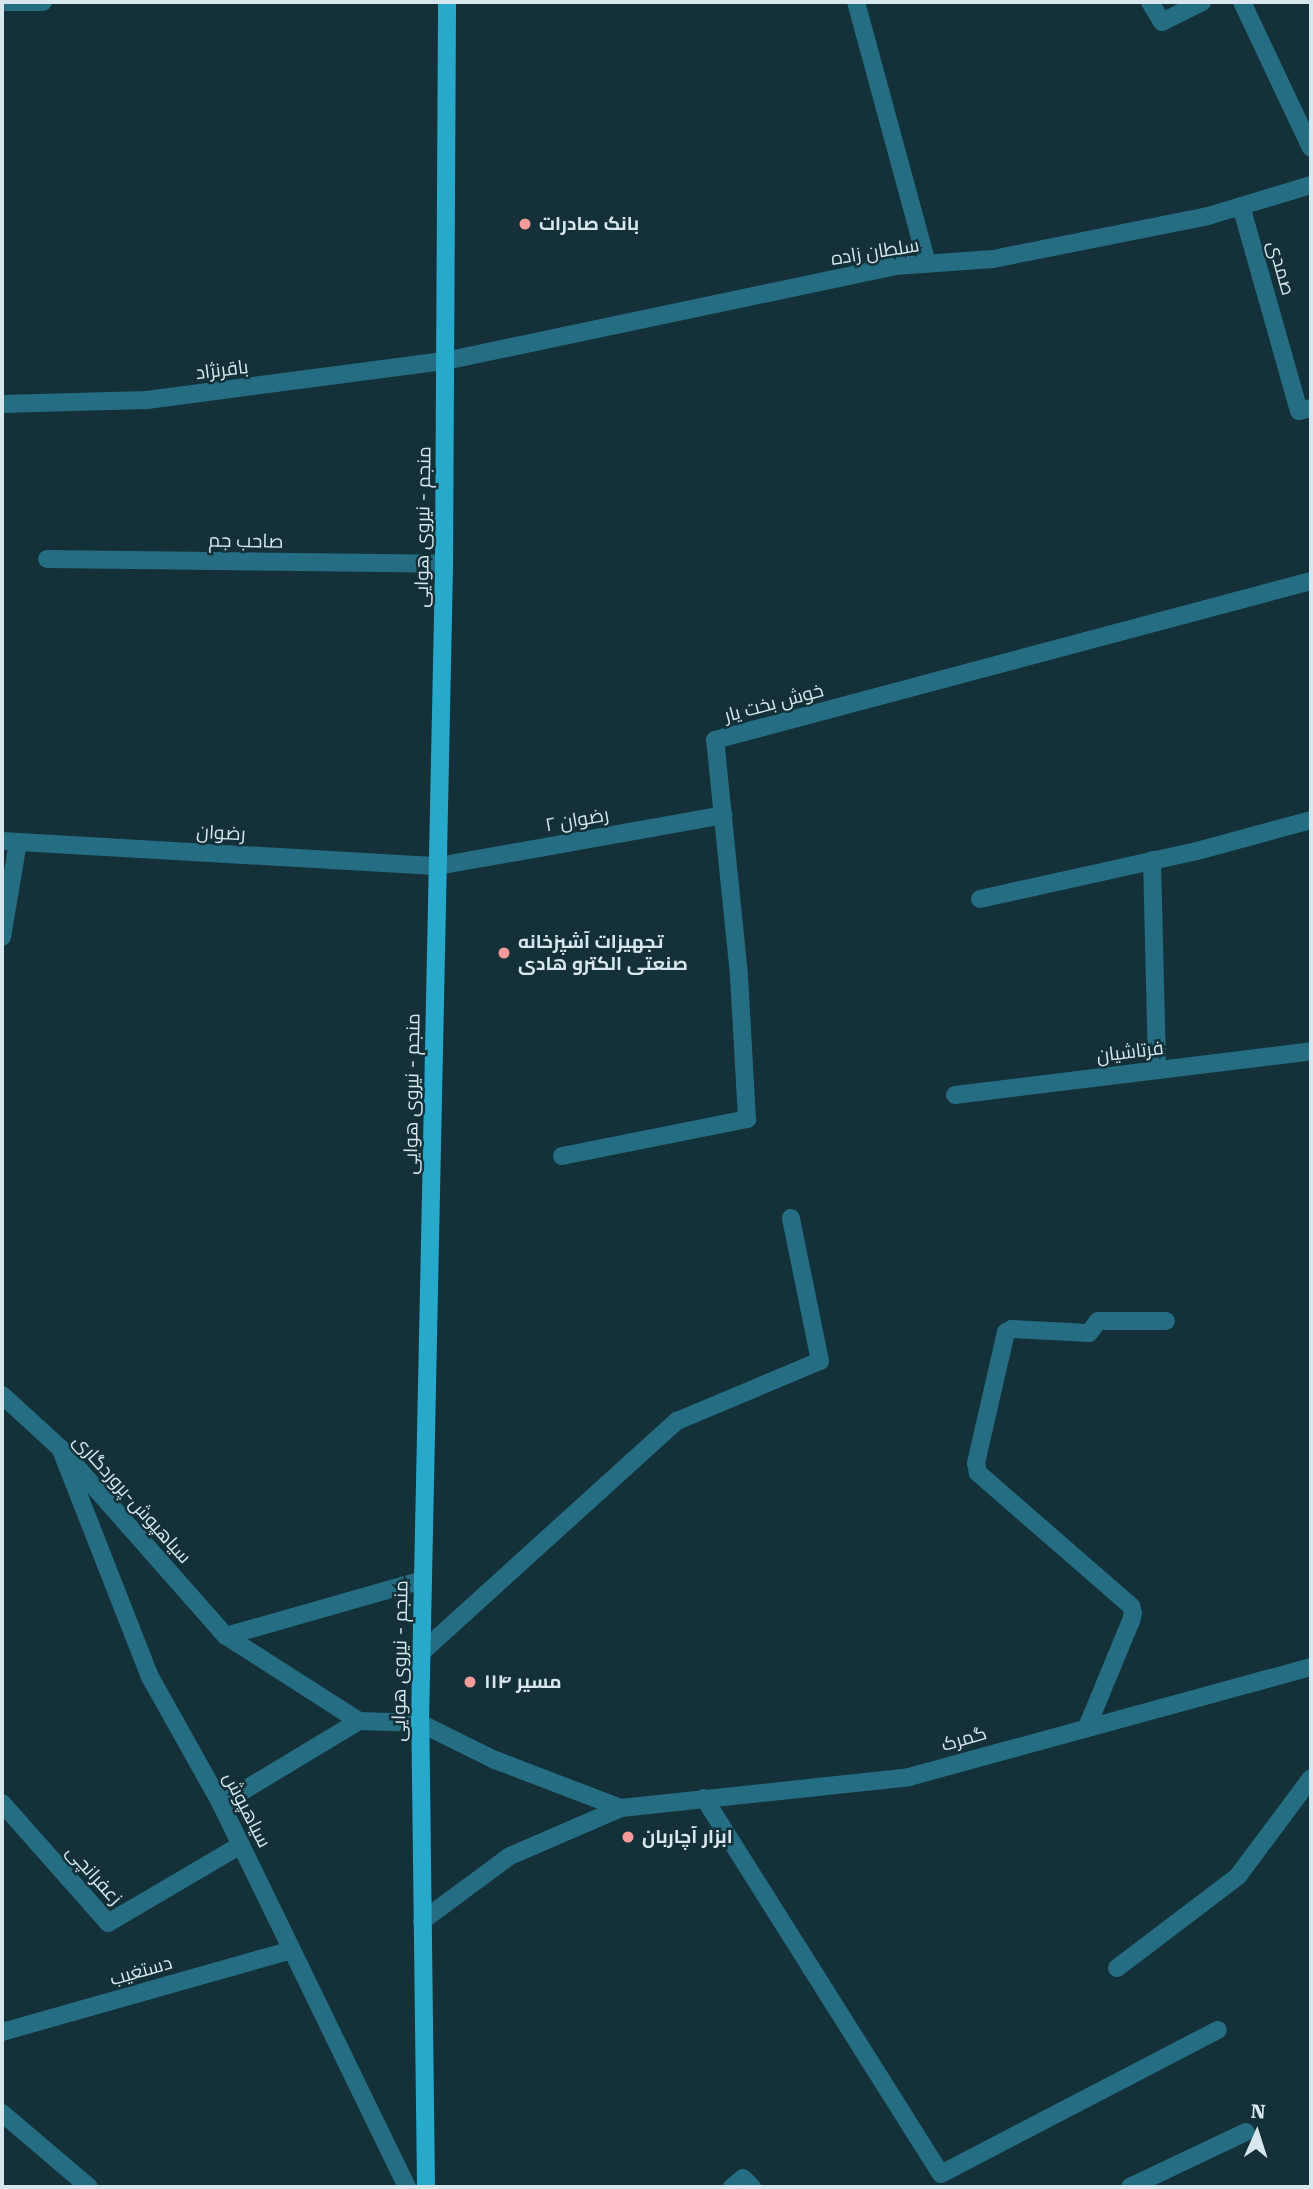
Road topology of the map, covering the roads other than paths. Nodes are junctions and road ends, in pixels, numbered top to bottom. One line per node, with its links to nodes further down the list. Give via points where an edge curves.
1 (2, 2): 2 (street)
2 (43, 2)
3 (447, 2): 12 (main road, منجم - نیروی هوایی)
4 (856, 2): 11 (street)
5 (1150, 2): 6 (street, via 1162,22)
6 (1202, 2)
7 (1242, 2): 8 (street)
8 (1311, 148)
9 (1311, 185): 10 (street, سلطان زاده)
10 (1241, 206): 11 (street, سلطان زاده, via 993,259); 14 (street, صمدی, via 1299,411)
11 (927, 264): 12 (street, سلطان زاده)
12 (445, 361): 13 (street, باقرنژاد, via 146,400); 16 (main road, منجم - نیروی هوایی)
13 (2, 404)
14 (1311, 408)
15 (47, 559): 16 (street, صاحب جم)
16 (444, 564): 22 (main road, منجم - نیروی هوایی)
17 (1311, 581): 18 (street, خوش بخت یار, via 715,740)
18 (723, 815): 22 (street, رضوان ۲); 28 (street, خوش بخت یار, via 747,1119)
19 (1311, 820): 21 (street)
20 (10, 842): 22 (street, رضوان); 24 (street)
21 (1153, 860): 23 (street); 26 (street)
22 (438, 866): 33 (main road, منجم - نیروی هوایی)
23 (980, 899)
24 (2, 937)
25 (1311, 1051): 26 (street, فرتاشیان)
26 (1157, 1070): 27 (street, فرتاشیان)
27 (954, 1095)
28 (562, 1156)
29 (791, 1218): 35 (street, via 820,1361 677,1421)
30 (1166, 1321): 39 (street, via 1098,1321 1089,1333 1006,1332 976,1463 978,1473 1131,1606 1131,1622)
31 (2, 1395): 32 (street, سیاهپوش-پروردگاری)
32 (60, 1448): 34 (street, سیاهپوش-پروردگاری); 43 (street, سیاهپوش, via 149,1675)
33 (422, 1580): 34 (street); 35 (main road, منجم - نیروی هوایی)
34 (226, 1636): 37 (street, سیاهپوش-پروردگاری)
35 (423, 1651): 38 (main road, منجم - نیروی هوایی)
36 (1311, 1667): 39 (street, گمرک)
37 (359, 1721): 38 (street); 43 (street)
38 (420, 1723): 44 (street, گمرک, via 495,1760); 46 (main road, منجم - نیروی هوایی)
39 (1087, 1727): 41 (street, گمرک, via 909,1777)
40 (1311, 1779): 48 (street, via 1238,1876)
41 (704, 1798): 44 (street, گمرک); 49 (street, via 941,2175)
42 (2, 1803): 45 (street, زعفرانچی, via 108,1923)
43 (221, 1804): 45 (street, سیاهپوش)
44 (621, 1808): 46 (street, گمرک, via 510,1856)
45 (241, 1845): 47 (street, سیاهپوش)
46 (422, 1922): 55 (main road, منجم - نیروی هوایی)
47 (292, 1950): 50 (street, دستغیب); 54 (street, سیاهپوش)
48 (1117, 1968)
49 (1219, 2031)
50 (2, 2032)
51 (2, 2113): 53 (street)
52 (1246, 2132): 58 (street)
53 (89, 2187)
54 (407, 2187)
55 (426, 2187)
56 (732, 2187): 57 (street, via 743,2178)
57 (752, 2187)
58 (1130, 2187)

